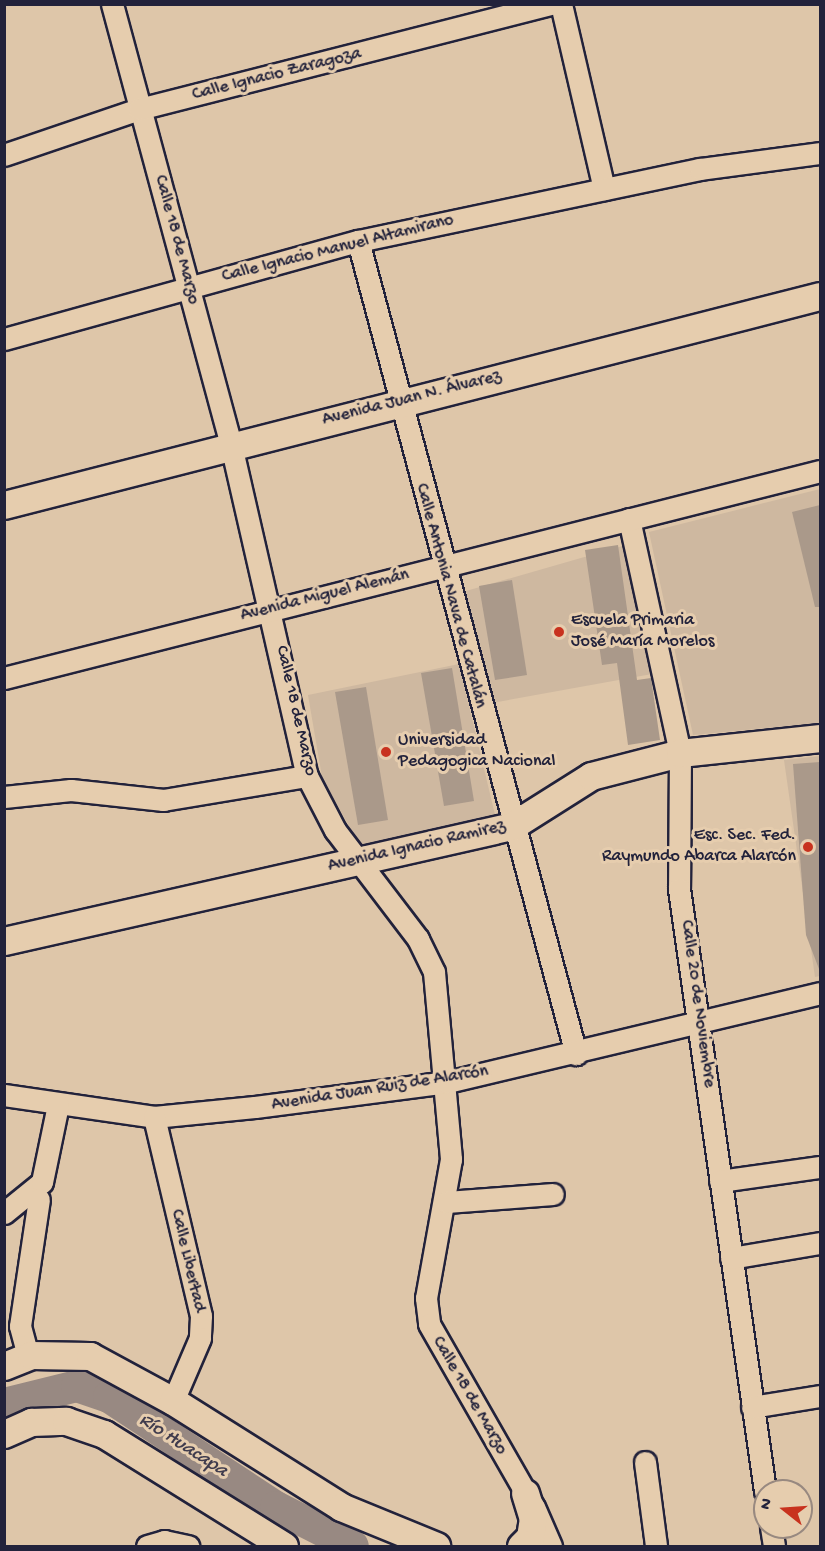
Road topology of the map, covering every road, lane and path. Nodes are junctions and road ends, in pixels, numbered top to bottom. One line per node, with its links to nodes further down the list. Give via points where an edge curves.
1 (112, 4): 4 (street, Calle 18 de Marzo)
2 (552, 4): 4 (street, Calle Ignacio Zaragoza)
3 (561, 4): 7 (street)
4 (139, 109): 6 (street, Calle Ignacio Zaragoza); 9 (street, Calle 18 de Marzo)
5 (820, 153): 7 (street, Calle Ignacio Manuel Altamirano)
6 (4, 155)
7 (604, 189): 8 (street, Calle Ignacio Manuel Altamirano)
8 (358, 241): 9 (street, Calle Ignacio Manuel Altamirano); 12 (street, Calle Antonia Nava de Catalán)
9 (188, 286): 11 (street, Calle Ignacio Manuel Altamirano); 13 (street, Calle 18 de Marzo)
10 (820, 296): 12 (main road, Avenida Juan N. Álvarez)
11 (4, 339)
12 (398, 402): 13 (main road, Avenida Juan N. Álvarez); 17 (street, Calle Antonia Nava de Catalán)
13 (231, 445): 15 (main road, Avenida Juan N. Álvarez); 18 (street, Calle 18 de Marzo)
14 (820, 471): 16 (street, Avenida Miguel Alemán)
15 (4, 505)
16 (629, 519): 17 (street, Avenida Miguel Alemán); 21 (street, Calle 20 de Noviembre)
17 (442, 567): 18 (street, Avenida Miguel Alemán); 24 (street, Calle Antonia Nava de Catalán)
18 (272, 610): 19 (street, Avenida Miguel Alemán); 22 (street, Calle 18 de Marzo)
19 (4, 678)
20 (820, 738): 21 (main road, Avenida Ignacio Ramirez)
21 (680, 753): 24 (main road, Avenida Ignacio Ramirez, via 591,776); 28 (street, Calle 20 de Noviembre, via 679,889)
22 (308, 776): 23 (street, via 163,800 71,790); 25 (street, Calle 18 de Marzo, via 335,830)
23 (4, 797)
24 (512, 826): 25 (main road, Avenida Ignacio Ramirez); 29 (street, Calle Antonia Nava de Catalán)
25 (359, 860): 26 (main road, Avenida Ignacio Ramirez); 30 (street, Calle 18 de Marzo, via 418,939 434,972)
26 (4, 941)
27 (820, 993): 28 (street, Avenida Juan Ruiz de Alarcón)
28 (702, 1024): 29 (street, Avenida Juan Ruiz de Alarcón); 35 (street, Calle 20 de Noviembre)
29 (576, 1054): 30 (street, Avenida Juan Ruiz de Alarcón)
30 (447, 1082): 33 (street, Avenida Juan Ruiz de Alarcón); 38 (street, Calle 18 de Marzo)
31 (4, 1095): 32 (street, Avenida Juan Ruiz de Alarcón)
32 (58, 1105): 33 (street, Avenida Juan Ruiz de Alarcón); 36 (street)
33 (154, 1117): 44 (street, Calle Libertad, via 201,1316 200,1338)
34 (820, 1167): 35 (street)
35 (720, 1181): 41 (street, Calle 20 de Noviembre)
36 (41, 1190): 39 (street); 42 (street)
37 (553, 1194): 38 (street)
38 (447, 1202): 49 (street, Calle 18 de Marzo, via 426,1298 429,1324)
39 (4, 1213)
40 (820, 1243): 41 (street)
41 (731, 1258): 45 (street, Calle 20 de Noviembre)
42 (16, 1361): 44 (main road, via 90,1356)
43 (820, 1396): 45 (street)
44 (173, 1401): 53 (main road, via 320,1496)
45 (752, 1407): 48 (street, Calle 20 de Noviembre)
46 (4, 1434): 52 (main road, via 30,1422 66,1421 104,1434)
47 (645, 1462): 56 (street)
48 (763, 1479)
49 (525, 1493): 54 (main road, via 533,1519 530,1537); 55 (street, Calle 18 de Marzo)
50 (147, 1546): 51 (street, via 164,1541)
51 (188, 1546)
52 (284, 1546)
53 (436, 1546)
54 (521, 1546)
55 (551, 1546)
56 (656, 1546)

